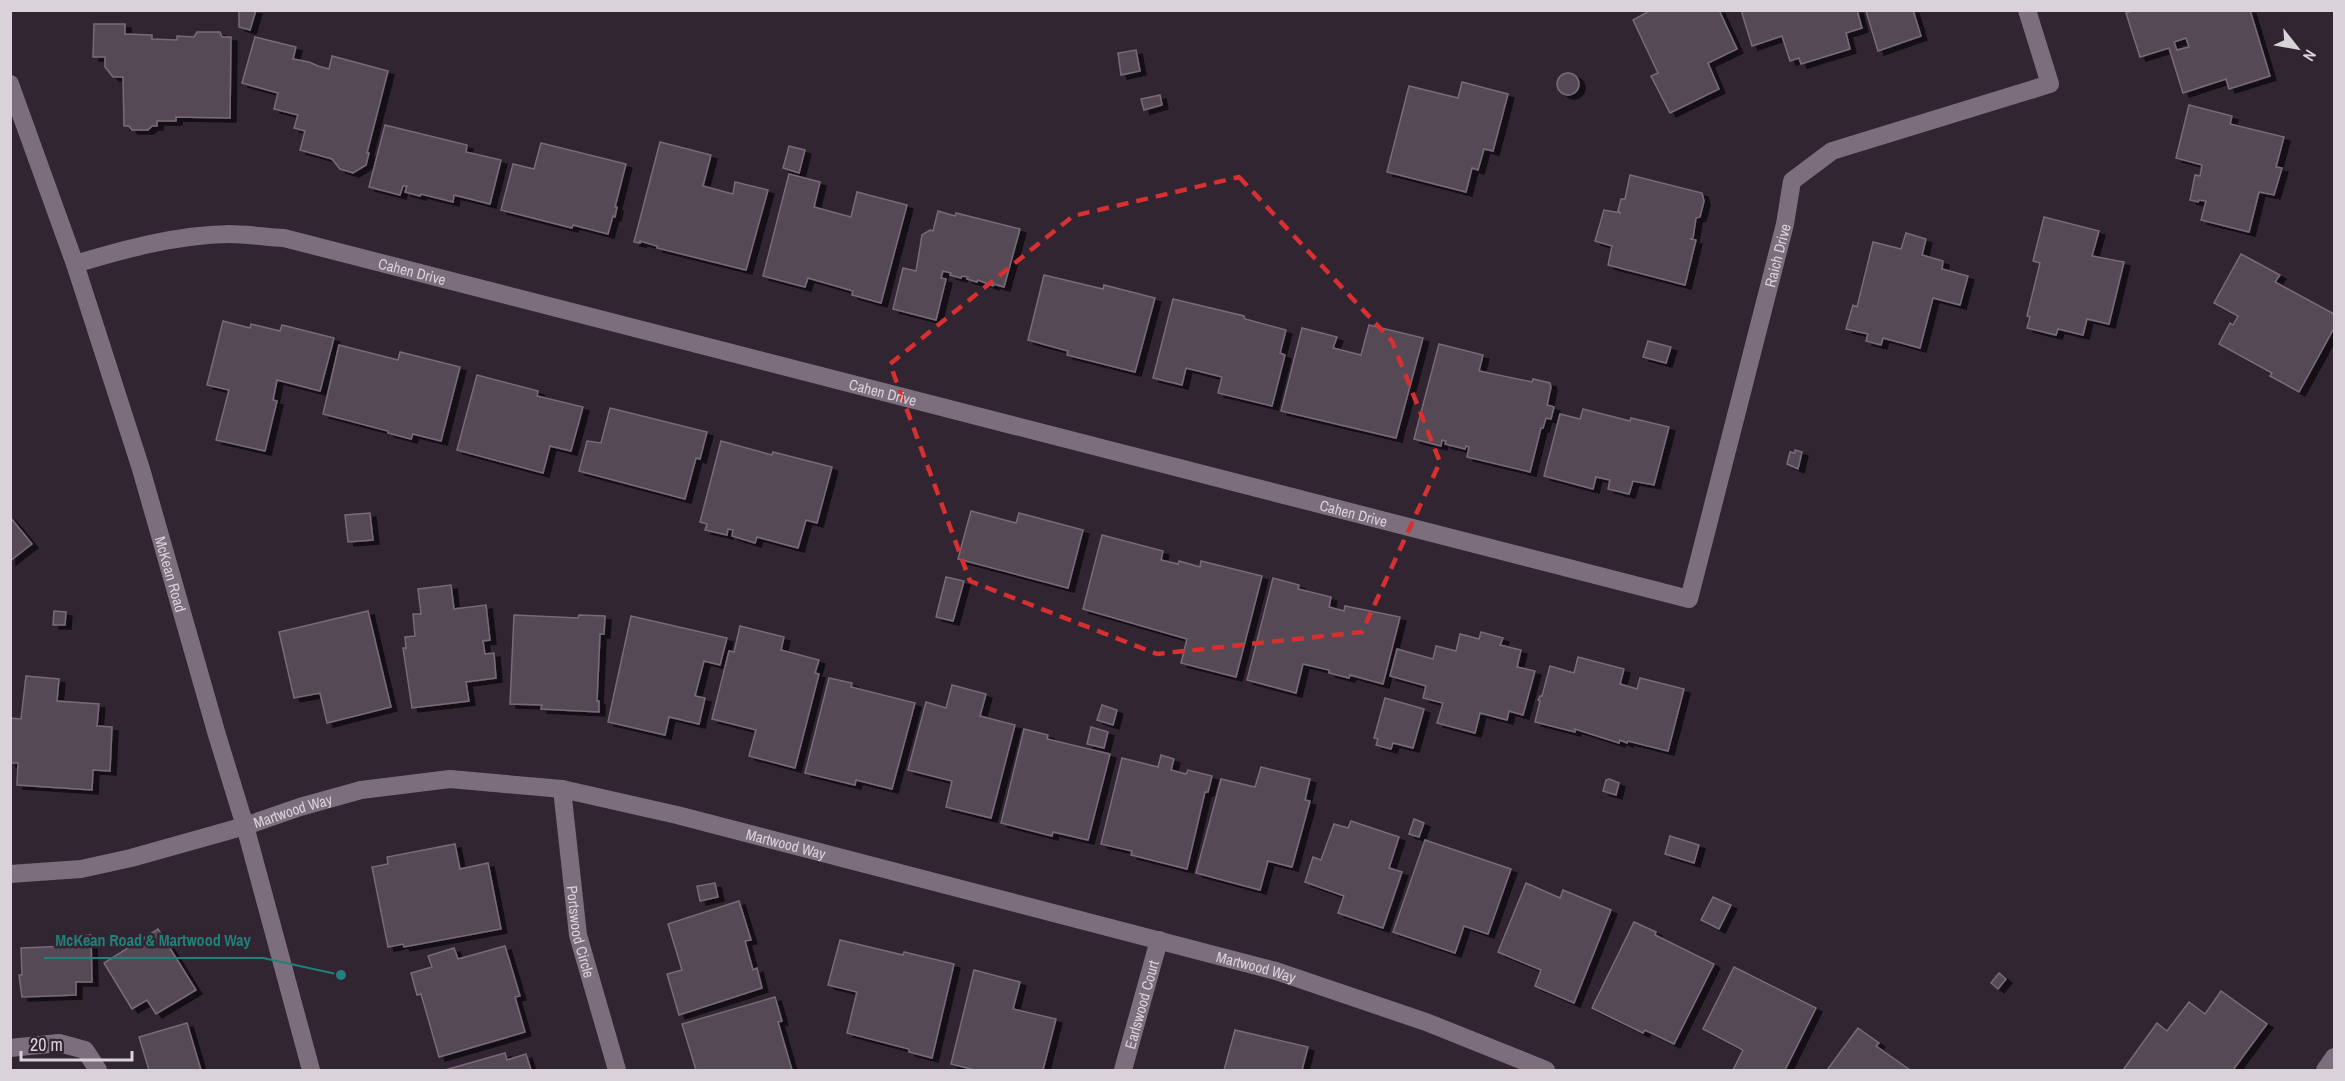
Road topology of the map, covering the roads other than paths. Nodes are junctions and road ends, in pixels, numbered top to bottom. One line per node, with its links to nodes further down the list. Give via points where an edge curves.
1 (2027, 10): 4 (street, Raich Drive, via 2050,84 1832,151 1792,181 1785,225)
2 (10, 84): 3 (street, McKean Road)
3 (75, 264): 4 (street, Cahen Drive, via 138,245 180,239 229,234 284,238); 6 (street, McKean Road, via 141,469)
4 (1689, 599)
5 (562, 789): 6 (street, Martwood Way, via 450,779 362,790); 8 (street, Martwood Way); 13 (street, Portswood Circle, via 578,935)
6 (245, 826): 7 (street, Martwood Way, via 81,869); 12 (street, McKean Road)
7 (10, 874)
8 (1159, 940): 14 (street, Earlswood Court); 15 (street, Martwood Way, via 1276,971 1426,1022)
9 (10, 1048): 11 (street, via 59,1042 85,1050)
10 (2334, 1057): 16 (street)
11 (98, 1071)
12 (311, 1071)
13 (617, 1071)
14 (1123, 1071)
15 (1546, 1071)
16 (2325, 1071)

